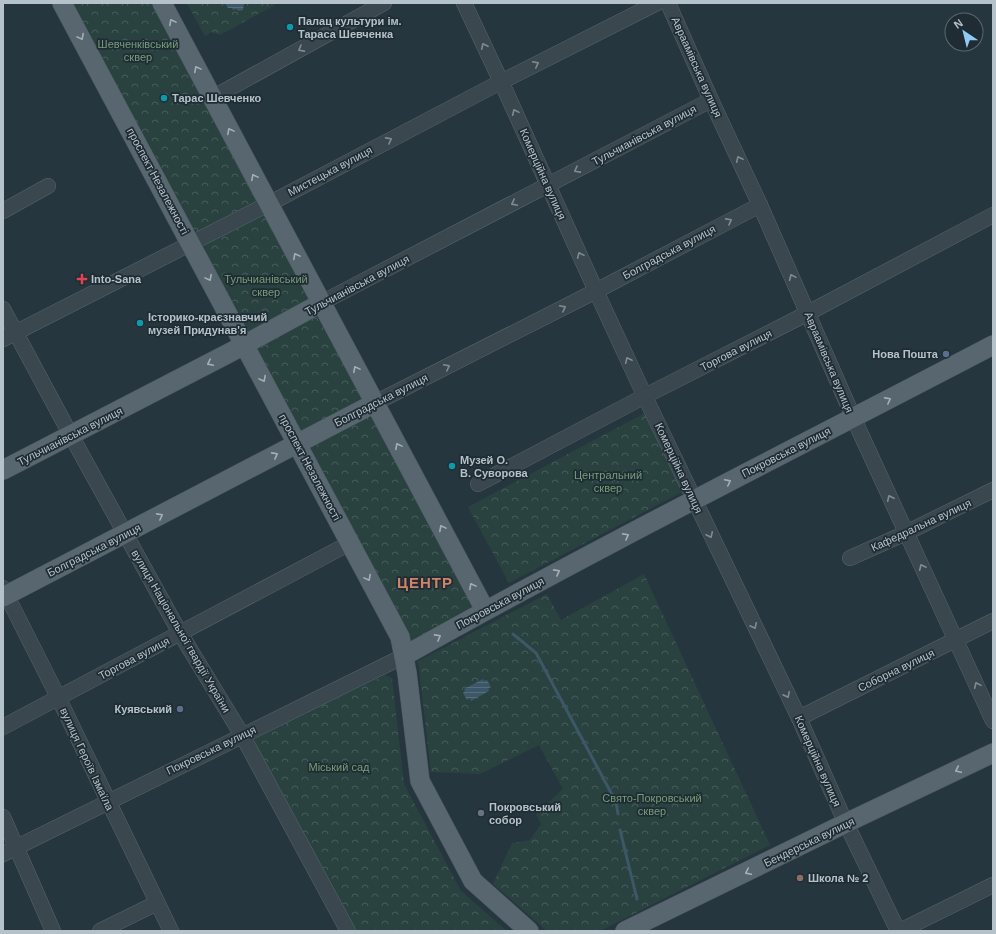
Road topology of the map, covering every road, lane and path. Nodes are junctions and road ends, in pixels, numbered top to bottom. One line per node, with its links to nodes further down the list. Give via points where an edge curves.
1 (62, 3): 16 (main road, проспект Незалежності, one-way to 16)
2 (162, 3): 8 (main road, one-way to 2)
3 (384, 3): 8 (street, one-way to 8)
4 (464, 3): 7 (street, Комерційна вулиця, one-way to 4)
5 (657, 3): 7 (street, Мистецька вулиця, one-way to 5)
6 (668, 3): 9 (street, Авраамівська вулиця)
7 (501, 82): 10 (street, Комерційна вулиця, one-way to 7); 12 (street, Мистецька вулиця, one-way to 7)
8 (212, 98): 12 (main road, one-way to 8)
9 (711, 100): 10 (street, Тульчианівська вулиця, one-way to 10); 13 (street, Авраамівська вулиця, one-way to 9)
10 (548, 185): 17 (street, Комерційна вулиця, one-way to 10); 18 (street, Тульчианівська вулиця, one-way to 18)
11 (48, 186): 14 (street)
12 (268, 203): 16 (street, Мистецька вулиця); 18 (main road, one-way to 12)
13 (760, 205): 17 (street, Болградська вулиця, one-way to 13); 20 (street, Авраамівська вулиця, one-way to 13)
14 (3, 211)
15 (993, 215): 20 (street, Торгова вулиця)
16 (191, 243): 21 (street, Мистецька вулиця); 22 (main road, проспект Незалежності, one-way to 22)
17 (596, 291): 24 (street, Комерційна вулиця, one-way to 17); 25 (street, Болградська вулиця, one-way to 17)
18 (321, 303): 22 (main road, Тульчианівська вулиця); 25 (main road, one-way to 18)
19 (3, 309): 21 (street, вулиця Національної гвардії України)
20 (808, 313): 24 (street, Торгова вулиця); 26 (street, Авраамівська вулиця)
21 (10, 336): 27 (street, вулиця Національної гвардії України)
22 (244, 344): 27 (main road, Тульчианівська вулиця, one-way to 27); 28 (main road, проспект Незалежності, one-way to 28)
23 (993, 345): 26 (main road, Покровська вулиця, one-way to 23)
24 (644, 396): 30 (street, Торгова вулиця); 32 (street, Комерційна вулиця)
25 (375, 403): 28 (main road, Болградська вулиця); 38 (main road, one-way to 25)
26 (853, 418): 32 (main road, Покровська вулиця, one-way to 26); 33 (street, Авраамівська вулиця, one-way to 26)
27 (71, 435): 29 (main road, Тульчианівська вулиця); 34 (street, вулиця Національної гвардії України)
28 (297, 444): 34 (main road, Болградська вулиця, one-way to 28); 35 (main road, проспект Незалежності)
29 (3, 470)
30 (478, 484)
31 (993, 490): 33 (street, Кафедральна вулиця)
32 (694, 499): 38 (main road, Покровська вулиця, one-way to 32); 44 (street, Комерційна вулиця, one-way to 44)
33 (906, 533): 36 (street, Кафедральна вулиця); 41 (street, Авраамівська вулиця, one-way to 33)
34 (126, 534): 37 (main road, Болградська вулиця); 40 (street, вулиця Національної гвардії України)
35 (350, 543): 40 (street, Торгова вулиця); 42 (main road, проспект Незалежності, one-way to 42, via 400,637)
36 (850, 558)
37 (4, 594): 43 (street, вулиця Героїв Ізмаїла)
38 (485, 610): 42 (main road, Покровська вулиця, one-way to 38)
39 (993, 621): 41 (street, Соборна вулиця)
40 (180, 633): 43 (street, Торгова вулиця); 47 (street, вулиця Національної гвардії України)
41 (956, 640): 44 (street, Соборна вулиця); 45 (street, Авраамівська вулиця, one-way to 41)
42 (404, 656): 47 (street, Покровська вулиця); 60 (main road, проспект Незалежності, via 420,781 473,881)
43 (59, 699): 46 (street, Торгова вулиця); 49 (street, вулиця Героїв Ізмаїла)
44 (799, 718): 51 (street, Комерційна вулиця)
45 (993, 721)
46 (3, 727)
47 (242, 735): 49 (street, Покровська вулиця); 59 (street, вулиця Національної гвардії України)
48 (993, 753): 51 (main road, Бендерська вулиця, one-way to 51)
49 (107, 801): 52 (street, Покровська вулиця); 54 (street, вулиця Героїв Ізмаїла)
50 (3, 817): 52 (street)
51 (846, 823): 55 (main road, Бендерська вулиця, one-way to 55); 62 (street, Комерційна вулиця)
52 (9, 851): 56 (street)
53 (993, 885): 62 (street)
54 (157, 903): 57 (street); 58 (street, вулиця Героїв Ізмаїла)
55 (650, 926): 61 (main road, Бендерська вулиця)
56 (53, 931)
57 (100, 931)
58 (171, 931)
59 (348, 931)
60 (528, 931)
61 (625, 931)
62 (899, 931)

